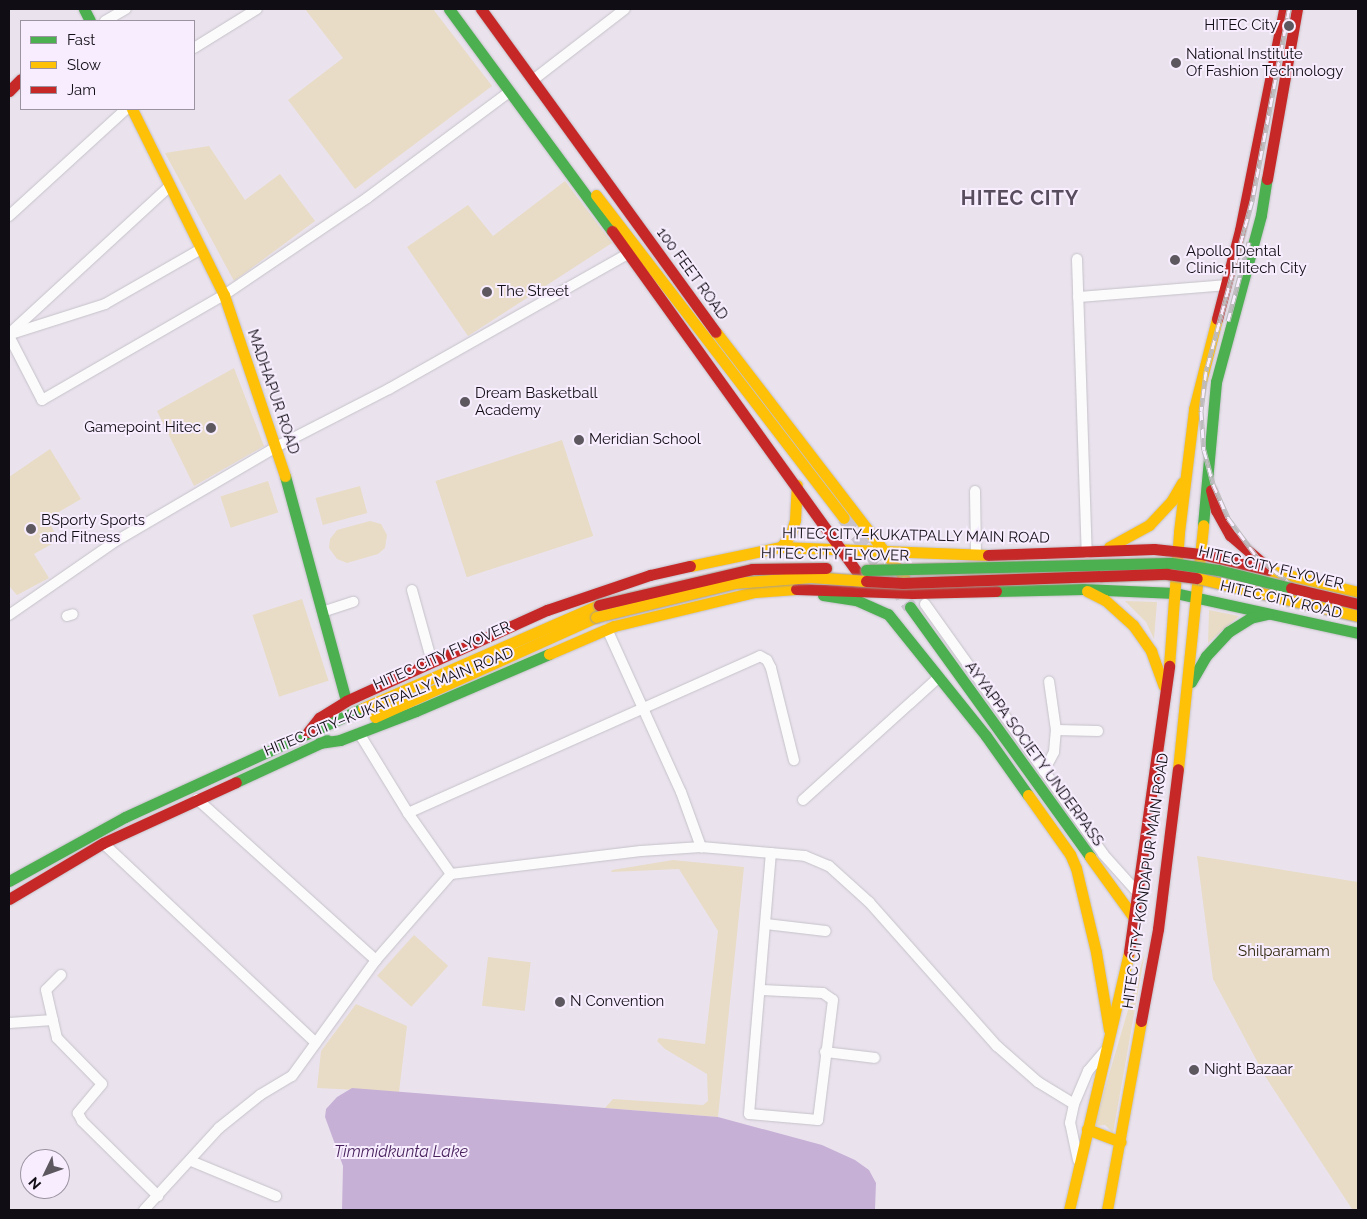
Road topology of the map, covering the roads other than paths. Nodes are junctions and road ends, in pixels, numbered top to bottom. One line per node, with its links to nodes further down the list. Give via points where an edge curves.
1 (126, 9): 8 (street)
2 (257, 9): 9 (street)
3 (448, 9): 13 (main road)
4 (481, 9): 11 (main road, 100 FEET ROAD)
5 (625, 9): 11 (street)
6 (1284, 9): 22 (main road, HITEC CITY–KONDAPUR MAIN ROAD, via 1254,168)
7 (1297, 9): 27 (main road, via 1261,215 1216,382)
8 (107, 20)
9 (195, 47)
10 (20, 80): 12 (main road)
11 (533, 80): 35 (main road, 100 FEET ROAD, via 717,333)
12 (9, 91)
13 (509, 92): 16 (main road); 23 (street, via 367,198)
14 (125, 110): 18 (street)
15 (132, 110): 17 (main road, MADHAPUR ROAD)
16 (551, 147): 20 (main road); 31 (main road, via 624,227)
17 (170, 186): 19 (main road, MADHAPUR ROAD); 25 (street)
18 (9, 216)
19 (201, 249): 23 (main road, MADHAPUR ROAD); 25 (street, via 105,304)
20 (629, 253): 26 (street, via 389,390); 29 (main road)
21 (1077, 259): 24 (street)
22 (1226, 285): 24 (street); 28 (main road, HITEC CITY–KONDAPUR MAIN ROAD, via 1194,408)
23 (224, 295): 25 (street, via 42,400); 26 (main road, MADHAPUR ROAD)
24 (1078, 297): 36 (street)
25 (9, 335)
26 (276, 447): 53 (main road, MADHAPUR ROAD); 55 (street, via 116,541)
27 (1209, 476): 37 (main road, HITEC CITY–KONDAPUR MAIN ROAD); 39 (main road, via 1215,506 1230,535 1245,551)
28 (1184, 478): 34 (main road, HITEC CITY–KONDAPUR MAIN ROAD); 36 (main road, via 1172,500 1150,525 1121,542)
29 (797, 485): 32 (main road, via 796,520); 33 (main road)
30 (974, 491): 38 (street)
31 (844, 518)
32 (781, 548): 33 (main road, HITEC CITY–KUKATPALLY MAIN ROAD); 61 (main road, HITEC CITY–KUKATPALLY MAIN ROAD, via 650,575 547,610)
33 (844, 550): 35 (main road, HITEC CITY–KUKATPALLY MAIN ROAD); 46 (main road)
34 (1178, 550): 36 (main road, HITEC CITY–KUKATPALLY MAIN ROAD); 37 (main road, HITEC CITY ROAD); 44 (main road, HITEC CITY–KONDAPUR MAIN ROAD)
35 (887, 552): 38 (main road, HITEC CITY–KUKATPALLY MAIN ROAD); 47 (main road, 100 FEET ROAD)
36 (1087, 553): 38 (main road, HITEC CITY–KUKATPALLY MAIN ROAD)
37 (1201, 554): 39 (main road, HITEC CITY ROAD); 48 (main road, HITEC CITY–KONDAPUR MAIN ROAD)
38 (976, 555)
39 (1280, 573): 40 (main road, HITEC CITY ROAD)
40 (1310, 581): 45 (main road, HITEC CITY ROAD); 57 (main road, via 1298,600)
41 (800, 589): 46 (main road, HITEC CITY–KUKATPALLY MAIN ROAD); 58 (main road, HITEC CITY–KUKATPALLY MAIN ROAD, via 755,592); 62 (main road, HITEC CITY–KUKATPALLY MAIN ROAD, via 808,594 856,600 888,614)
42 (1083, 589): 44 (main road, HITEC CITY ROAD); 47 (main road, HITEC CITY–KUKATPALLY MAIN ROAD); 64 (main road, via 1105,600 1133,624 1158,665)
43 (412, 590): 61 (street)
44 (1175, 592): 48 (main road, HITEC CITY ROAD); 64 (main road, HITEC CITY–KONDAPUR MAIN ROAD)
45 (1358, 592)
46 (872, 593): 47 (main road, HITEC CITY–KUKATPALLY MAIN ROAD)
47 (913, 593)
48 (1197, 596): 54 (main road, HITEC CITY ROAD); 65 (main road, HITEC CITY–KONDAPUR MAIN ROAD)
49 (354, 602): 53 (street)
50 (925, 604): 74 (street)
51 (1358, 604): 60 (main road, HITEC CITY FLYOVER, bridge, via 1218,570 1171,563 908,571 803,566 752,569 599,605)
52 (910, 607): 85 (main road, AYYAPPA SOCIETY UNDERPASS)
53 (322, 612): 66 (main road, MADHAPUR ROAD)
54 (1272, 614): 57 (main road, HITEC CITY ROAD); 65 (main road, via 1250,618 1216,643 1197,669)
55 (9, 615)
56 (1358, 616): 60 (main road, HITEC CITY FLYOVER, bridge, via 1214,581 1167,574 903,583 777,578 734,583 596,618)
57 (1304, 621): 59 (main road, HITEC CITY ROAD)
58 (607, 629): 67 (street); 71 (main road, HITEC CITY–KUKATPALLY MAIN ROAD)
59 (1358, 633)
60 (481, 661): 70 (main road, HITEC CITY FLYOVER); 72 (main road, HITEC CITY FLYOVER)
61 (432, 662): 66 (main road, HITEC CITY–KUKATPALLY MAIN ROAD)
62 (940, 677): 76 (street); 93 (main road, HITEC CITY–KUKATPALLY MAIN ROAD, via 986,736 1076,868)
63 (1049, 681): 68 (street)
64 (1166, 695): 83 (main road, HITEC CITY–KONDAPUR MAIN ROAD)
65 (1187, 698): 100 (main road, HITEC CITY–KONDAPUR MAIN ROAD, via 1158,929)
66 (346, 701): 70 (main road, HITEC CITY–KUKATPALLY MAIN ROAD, via 319,718)
67 (645, 710): 73 (street, via 760,656 771,668); 77 (street); 79 (street)
68 (1056, 730): 69 (street); 74 (street, via 1054,752)
69 (1098, 731)
70 (308, 732): 82 (main road, HITEC CITY–KUKATPALLY MAIN ROAD, via 125,817)
71 (359, 733): 72 (main road, HITEC CITY–KUKATPALLY MAIN ROAD); 77 (street)
72 (319, 744): 75 (main road, HITEC CITY–KUKATPALLY MAIN ROAD)
73 (794, 760)
74 (1044, 771): 83 (street, via 1102,854)
75 (197, 799): 78 (main road, HITEC CITY–KUKATPALLY MAIN ROAD); 88 (street)
76 (803, 800)
77 (408, 813): 81 (street)
78 (103, 843): 84 (main road, HITEC CITY–KUKATPALLY MAIN ROAD); 94 (street)
79 (702, 847): 80 (street); 81 (street, via 641,851)
80 (771, 853): 86 (street); 98 (street, via 805,856 844,876 997,1046 1038,1082)
81 (451, 874): 88 (street)
82 (9, 881)
83 (1138, 894): 85 (main road, HITEC CITY–KONDAPUR MAIN ROAD)
84 (9, 899)
85 (1134, 918): 93 (main road, HITEC CITY–KONDAPUR MAIN ROAD)
86 (766, 924): 87 (street); 90 (street)
87 (826, 931)
88 (376, 960): 94 (street)
89 (61, 975): 91 (street, via 46,990)
90 (762, 990): 95 (street, via 828,995 833,1000); 95 (street, via 750,1114 818,1120)
91 (53, 1020): 92 (street); 103 (street, via 57,1038 102,1084 79,1109 82,1121)
92 (9, 1023)
93 (1110, 1036): 96 (main road, HITEC CITY–KONDAPUR MAIN ROAD)
94 (316, 1043): 101 (street, via 292,1076 260,1095 218,1128)
95 (825, 1052): 97 (street)
96 (1105, 1052): 98 (street, via 1088,1071); 99 (main road, HITEC CITY–KONDAPUR MAIN ROAD)
97 (875, 1058)
98 (1074, 1104): 102 (street, via 1070,1123)
99 (1087, 1129): 100 (main road); 102 (main road, HITEC CITY–KONDAPUR MAIN ROAD)
100 (1121, 1142): 107 (main road, HITEC CITY–KONDAPUR MAIN ROAD)
101 (191, 1161): 103 (street); 104 (street)
102 (1079, 1166): 106 (main road, HITEC CITY–KONDAPUR MAIN ROAD)
103 (158, 1196): 105 (street)
104 (276, 1196)
105 (146, 1210)
106 (1070, 1210)
107 (1107, 1210)

